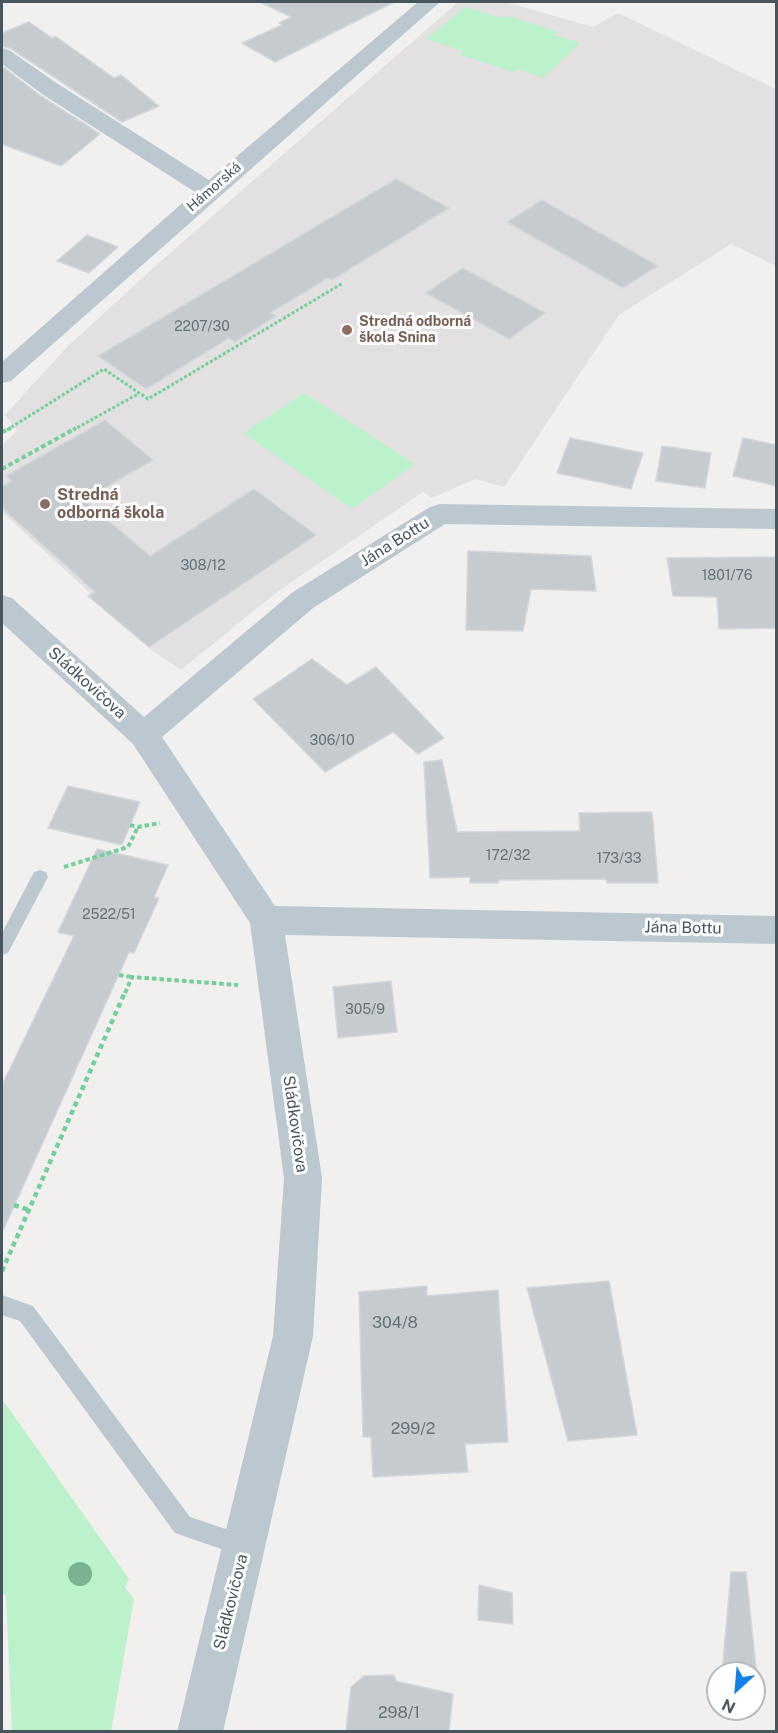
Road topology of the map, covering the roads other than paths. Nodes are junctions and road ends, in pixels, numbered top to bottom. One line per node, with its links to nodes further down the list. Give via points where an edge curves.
1 (430, 2): 3 (street, Hámorská)
2 (2, 54): 3 (street)
3 (210, 191): 4 (street, Hámorská)
4 (2, 375)
5 (777, 519): 7 (street, Jána Bottu, via 440,514 303,600)
6 (2, 606): 7 (street, Sládkovičova)
7 (144, 735): 9 (street, Sládkovičova)
8 (40, 877): 11 (lane)
9 (266, 920): 10 (street, Jána Bottu); 13 (street, Sládkovičova, via 303,1178 293,1336)
10 (777, 930)
11 (2, 948)
12 (2, 1305): 13 (lane, via 26,1313 183,1525)
13 (245, 1547): 14 (street, Sládkovičova)
14 (200, 1731)

